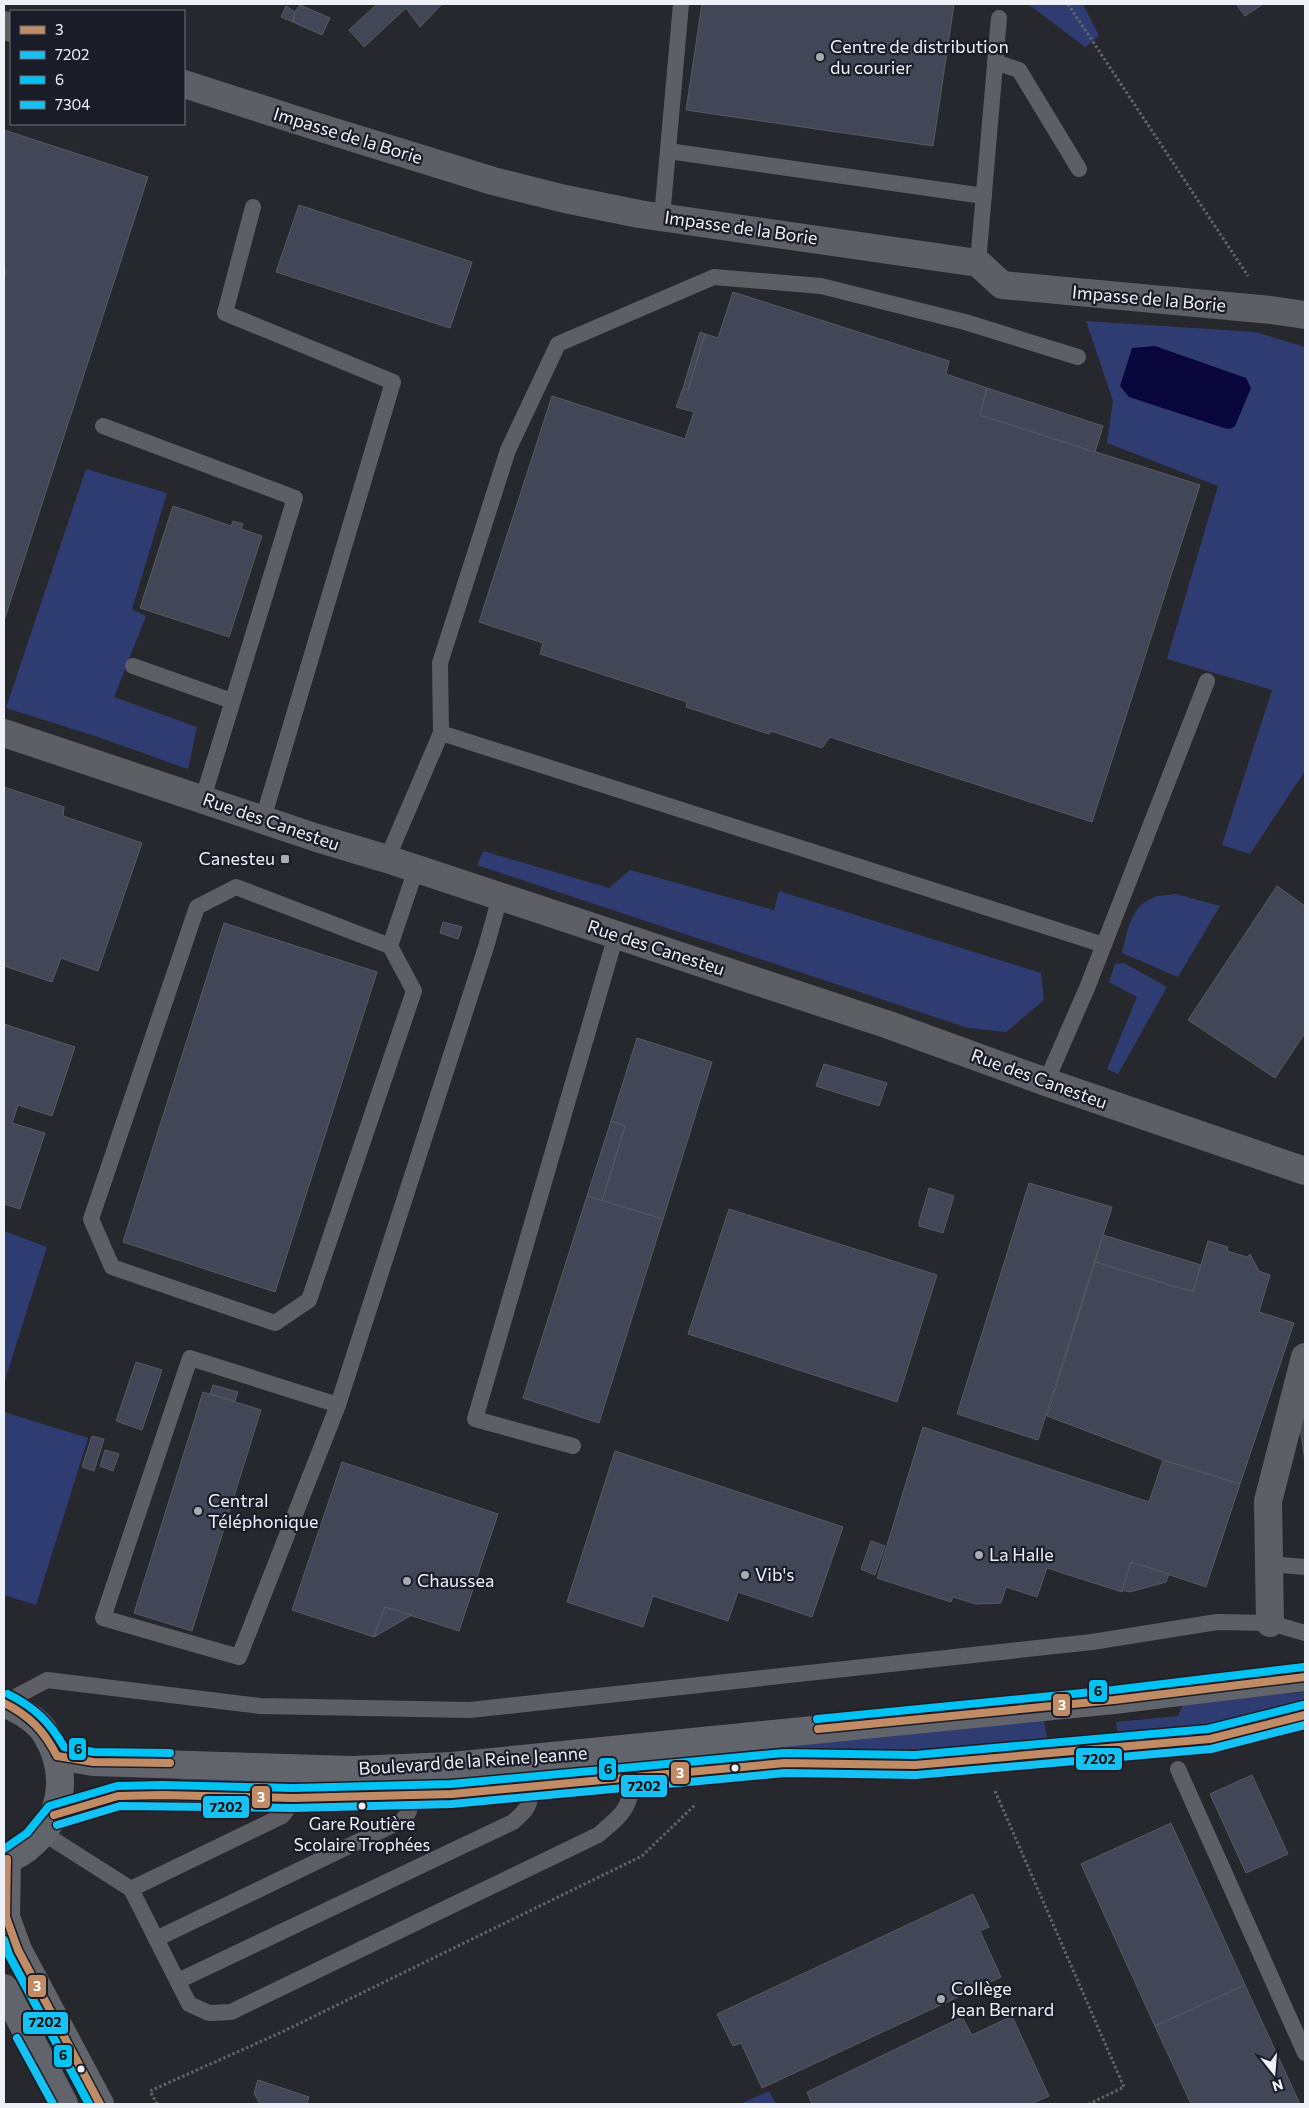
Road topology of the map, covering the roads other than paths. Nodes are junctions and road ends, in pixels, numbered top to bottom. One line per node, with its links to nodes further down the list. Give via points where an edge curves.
1 (681, 4): 5 (lane)
2 (999, 18): 3 (lane)
3 (995, 62): 6 (lane, via 1018,70); 7 (lane)
4 (185, 84): 9 (street, Impasse de la Borie, via 493,180 565,199)
5 (668, 151): 7 (lane); 9 (lane)
6 (1079, 169)
7 (984, 196): 10 (lane)
8 (253, 207): 20 (lane, via 224,313 393,382)
9 (662, 217): 10 (street, Impasse de la Borie)
10 (978, 263): 11 (street, Impasse de la Borie, via 1002,286 1271,310)
11 (1305, 316)
12 (1078, 356): 18 (lane, via 965,322 821,286 714,277 558,344 508,450 440,663)
13 (103, 426): 16 (lane, via 295,498)
14 (134, 666): 16 (lane)
15 (1208, 681): 25 (lane)
16 (232, 701): 19 (lane)
17 (4, 734): 19 (street, Rue des Canesteu)
18 (441, 734): 21 (lane); 25 (lane)
19 (203, 798): 20 (street, Rue des Canesteu)
20 (263, 819): 21 (street, Rue des Canesteu)
21 (387, 859): 22 (street, Rue des Canesteu)
22 (416, 869): 23 (street, Rue des Canesteu); 26 (lane)
23 (500, 897): 24 (street, Rue des Canesteu); 30 (lane)
24 (616, 935): 27 (street, Rue des Canesteu, via 889,1025); 31 (lane, via 475,1419)
25 (1104, 945): 27 (lane)
26 (390, 946): 26 (lane, via 236,887 197,907 91,1219 112,1267 275,1324 309,1300 414,991)
27 (1046, 1082): 28 (street, Rue des Canesteu)
28 (1305, 1171)
29 (1305, 1357): 32 (street, via 1268,1501)
30 (338, 1405): 30 (lane, via 190,1358 103,1618 239,1657)
31 (573, 1446)
32 (1269, 1564): 33 (lane); 34 (street)
33 (1305, 1567)
34 (1270, 1624): 35 (lane); 37 (lane, via 1217,1622 1092,1642 470,1710 260,1706 47,1680)
35 (1305, 1633)
36 (1305, 1677): 39 (main road, Boulevard de la Reine Jeanne, via 1114,1700 452,1766 353,1770 93,1762)
37 (4, 1703): 39 (main road, via 27,1714 45,1732)
38 (1305, 1715): 41 (main road, Boulevard de la Reine Jeanne, via 1210,1739 915,1765 785,1763)
39 (57, 1756): 45 (main road, via 60,1789)
40 (1178, 1770): 51 (lane)
41 (635, 1777): 42 (main road, Boulevard de la Reine Jeanne); 49 (lane, via 630,1801 620,1817 598,1835 240,2008 231,2012 209,2013 189,2004)
42 (532, 1786): 43 (main road, Boulevard de la Reine Jeanne); 49 (lane, via 526,1812 513,1822)
43 (412, 1795): 44 (main road, Boulevard de la Reine Jeanne); 48 (lane, via 409,1811 403,1820)
44 (293, 1798): 45 (main road, Boulevard de la Reine Jeanne, via 118,1796); 47 (lane, via 282,1816)
45 (48, 1824): 46 (main road, via 27,1849); 47 (lane)
46 (6, 1859): 53 (main road, via 6,1917 18,1950)
47 (130, 1889): 48 (lane)
48 (156, 1939): 49 (lane)
49 (178, 1982)
50 (4, 1988): 52 (main road)
51 (1305, 2053)
52 (64, 2104)
53 (100, 2104)

